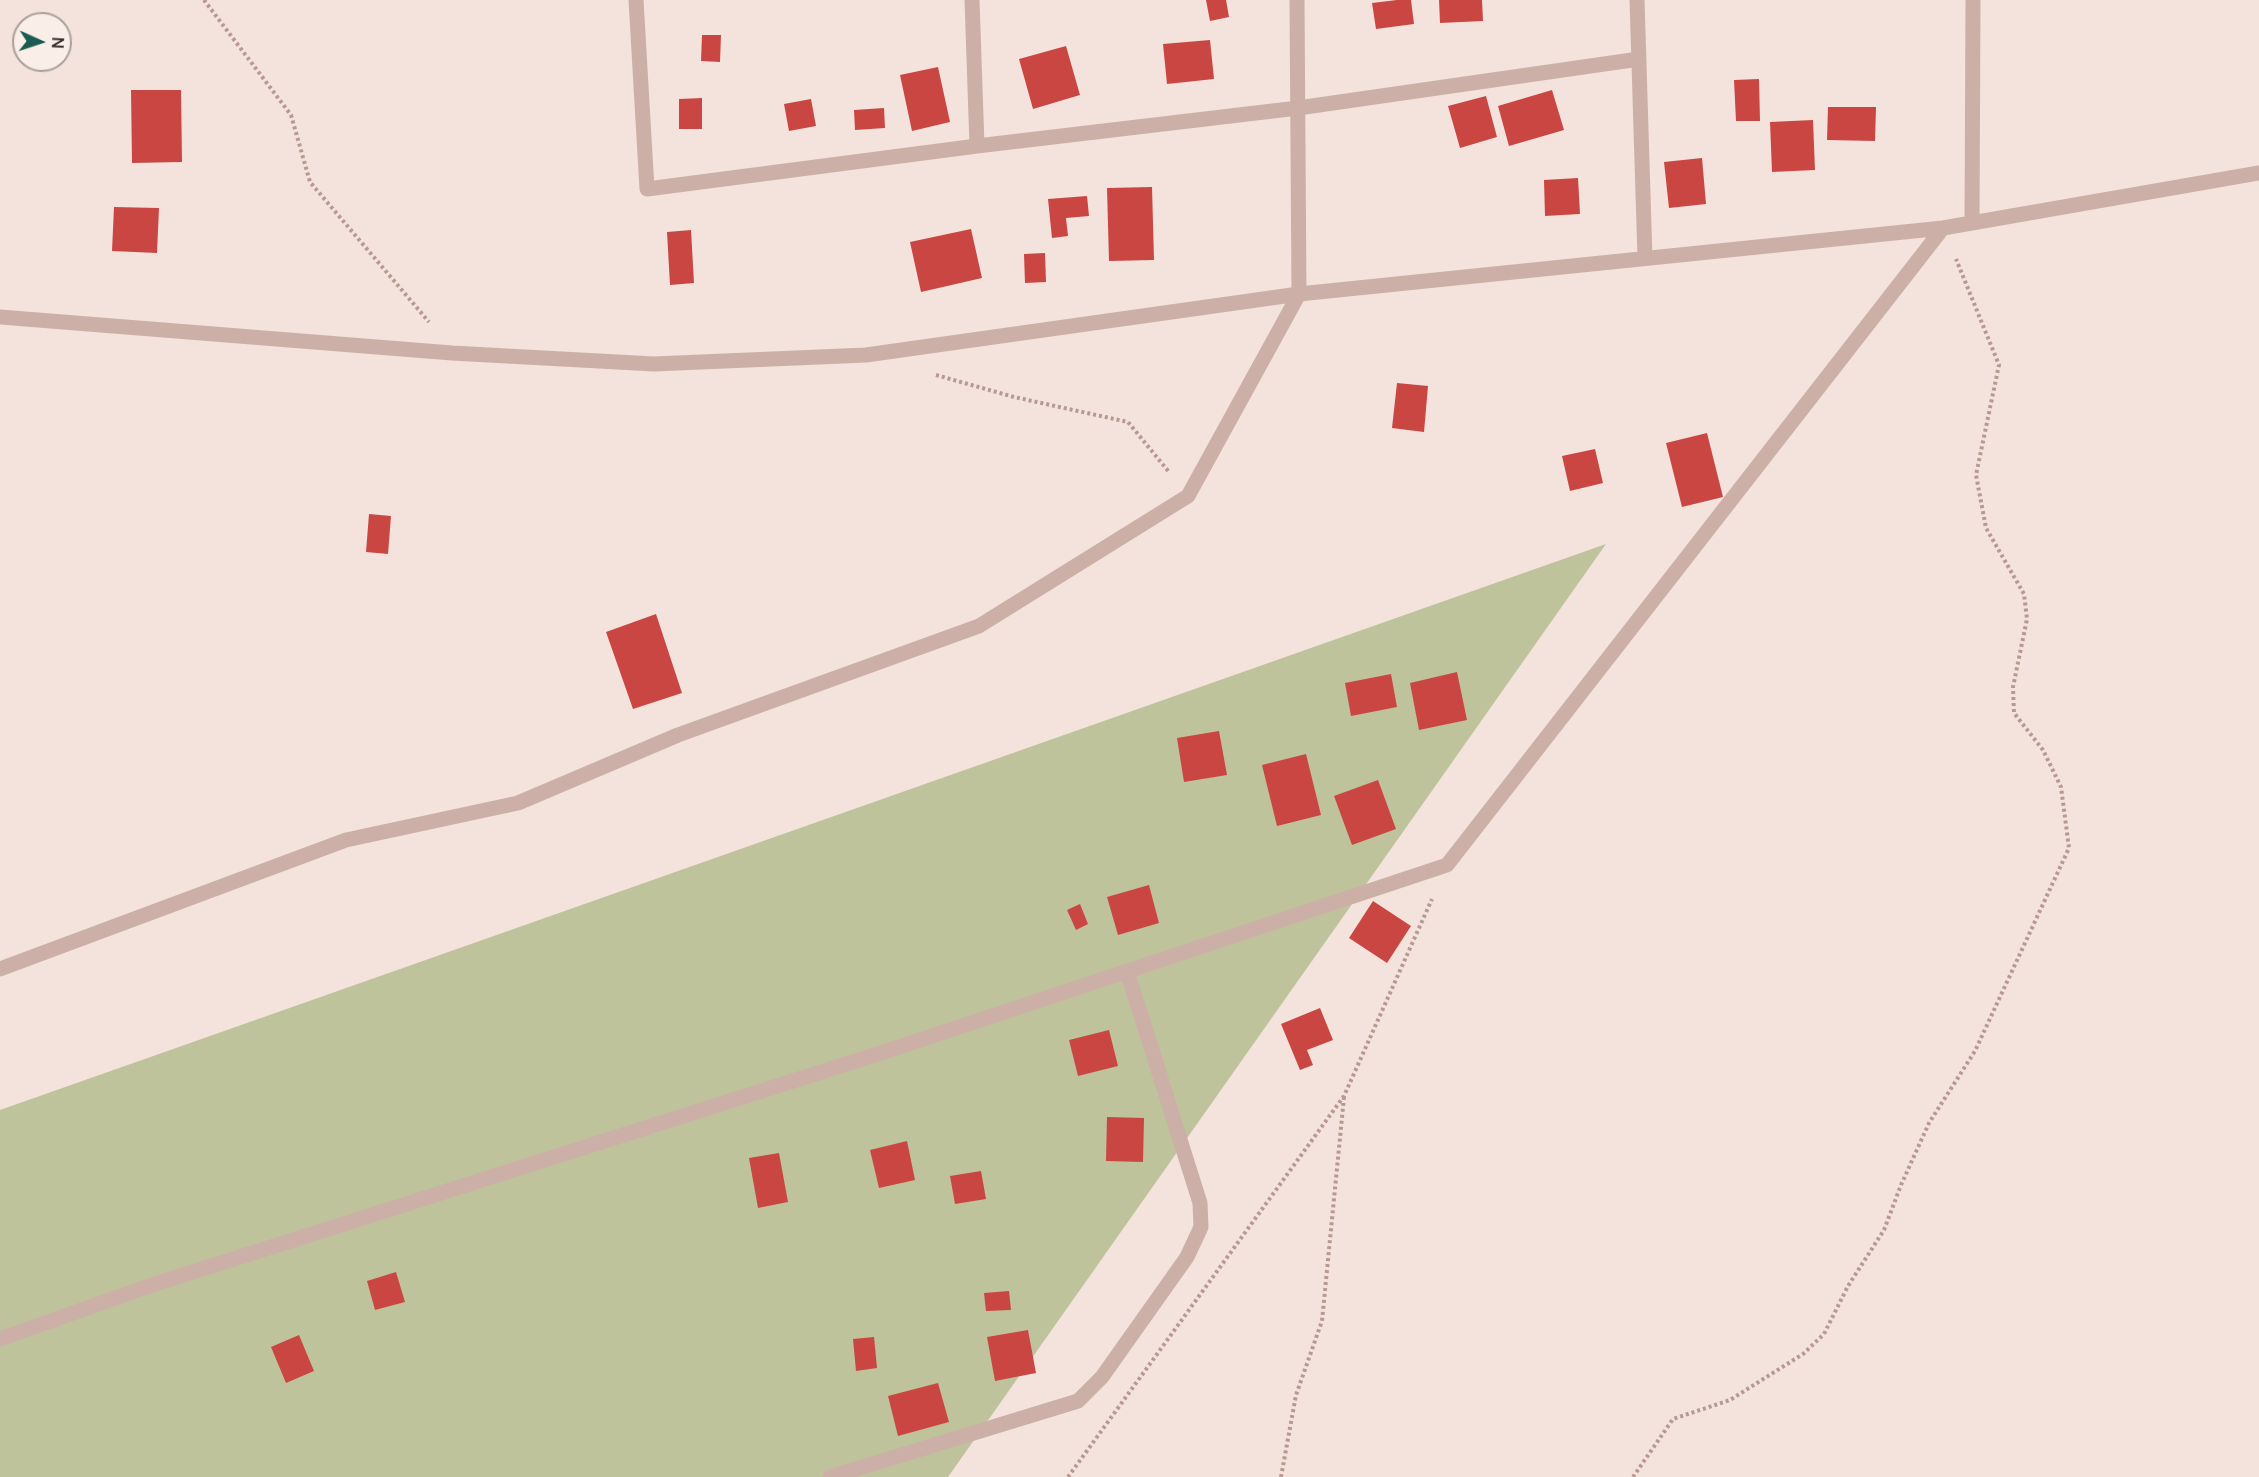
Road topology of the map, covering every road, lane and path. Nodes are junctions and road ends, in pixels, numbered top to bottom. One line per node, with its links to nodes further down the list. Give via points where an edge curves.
1 (204, 0): 16 (path, via 291,115 310,182)
2 (636, 0): 9 (street, via 647,189)
3 (972, 0): 9 (street)
4 (1297, 0): 8 (street)
5 (1637, 0): 7 (street)
6 (1973, 0): 11 (street)
7 (1638, 59): 8 (street); 13 (street)
8 (1298, 108): 9 (street); 14 (street)
9 (977, 146)
10 (2259, 173): 11 (street)
11 (1972, 223): 12 (street)
12 (1943, 228): 13 (street); 19 (street); 27 (path, via 1999,365 1976,475 1986,528 2024,594 2027,619 2013,687 2014,713 2043,750 2061,787 2069,848 1975,1051 1929,1123 1884,1230 1848,1286 1824,1334 1803,1354 1730,1400 1672,1419)
13 (1645, 258): 14 (street)
14 (1299, 294): 16 (street, via 866,355 654,364); 18 (street)
15 (0, 317): 16 (street)
16 (452, 352)
17 (934, 375): 18 (path, via 1128,422)
18 (1188, 496): 20 (street, via 979,626 678,735 518,803 345,840)
19 (1447, 865): 21 (street); 22 (path)
20 (0, 969)
21 (1127, 971): 23 (street, via 861,1060 155,1284); 24 (street, via 1200,1203 1201,1227 1186,1257 1102,1377 1078,1401)
22 (1344, 1096): 25 (path); 26 (path, via 1322,1321 1296,1395)
23 (0, 1339)
24 (830, 1477)
25 (1068, 1477)
26 (1281, 1477)
27 (1633, 1477)

